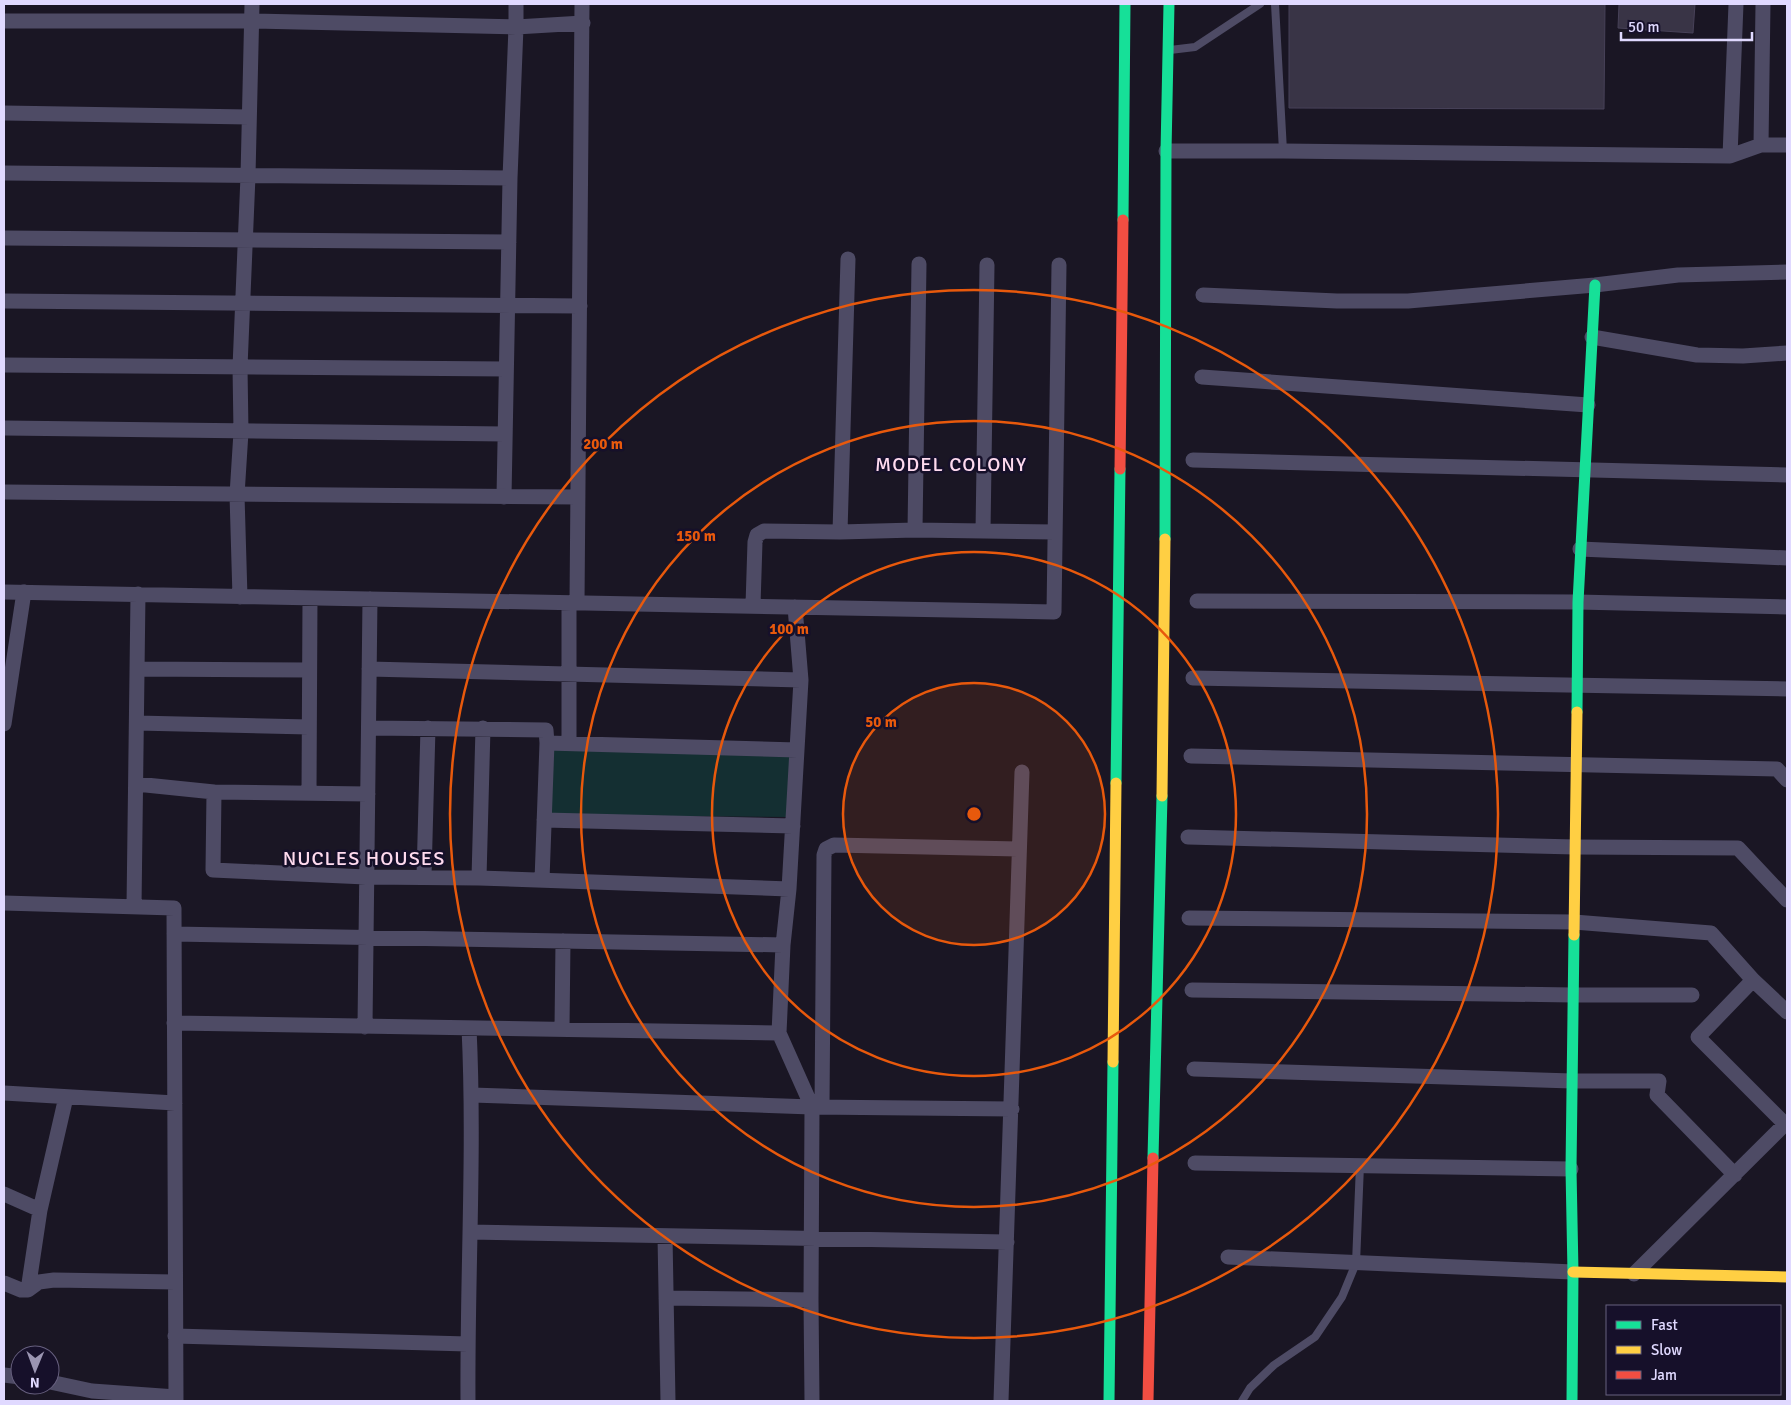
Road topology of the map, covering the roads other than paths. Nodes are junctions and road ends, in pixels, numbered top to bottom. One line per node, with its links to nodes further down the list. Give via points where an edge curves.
1 (252, 4): 11 (street)
2 (516, 4): 13 (street)
3 (582, 4): 12 (street)
4 (1125, 4): 166 (street)
5 (1168, 4): 14 (street)
6 (1260, 4): 14 (lane, via 1195,47)
7 (1275, 4): 19 (lane)
8 (1736, 4): 21 (street)
9 (1763, 4): 17 (street)
10 (4, 21): 11 (street)
11 (252, 21): 13 (street); 16 (street)
12 (583, 23): 13 (street); 38 (street)
13 (516, 27): 24 (street)
14 (1168, 50): 20 (street)
15 (4, 113): 16 (street)
16 (248, 117): 23 (street)
17 (1761, 145): 18 (street); 21 (street)
18 (1787, 145)
19 (1283, 151): 20 (street); 21 (street)
20 (1166, 152): 167 (street, via 1164,687)
21 (1730, 156)
22 (4, 173): 23 (street)
23 (248, 176): 24 (street); 26 (street)
24 (510, 178): 27 (street)
25 (4, 238): 26 (street)
26 (245, 241): 27 (street); 36 (street)
27 (508, 242): 37 (street)
28 (848, 258): 58 (street)
29 (919, 264): 56 (street)
30 (1059, 264): 59 (street)
31 (986, 265): 57 (street)
32 (1787, 272): 33 (street, via 1678,275)
33 (1595, 285): 34 (street, via 1408,301); 39 (street)
34 (1203, 295)
35 (4, 301): 36 (street)
36 (243, 303): 37 (street); 42 (street)
37 (508, 306): 38 (street); 43 (street)
38 (580, 306): 55 (street)
39 (1592, 337): 40 (street, via 1698,355); 45 (street)
40 (1787, 353)
41 (4, 365): 42 (street)
42 (240, 367): 43 (street); 47 (street)
43 (506, 369): 48 (street)
44 (1202, 377): 45 (street)
45 (1588, 405): 50 (street)
46 (4, 428): 47 (street)
47 (241, 432): 48 (street); 53 (street)
48 (505, 434): 54 (street)
49 (1193, 460): 50 (street)
50 (1584, 471): 51 (street); 60 (street)
51 (1787, 475)
52 (4, 492): 53 (street)
53 (237, 495): 54 (street); 65 (street)
54 (504, 497): 55 (street)
55 (578, 497): 70 (street)
56 (915, 530): 57 (street); 58 (street)
57 (983, 531): 59 (street)
58 (840, 532): 71 (street, via 764,531 757,535)
59 (1055, 532): 72 (street, via 1054,612)
60 (1580, 549): 61 (street); 69 (street)
61 (1787, 558)
62 (4, 592): 63 (street)
63 (24, 592): 64 (street); 74 (street)
64 (138, 594): 65 (street); 75 (street)
65 (240, 596): 66 (street)
66 (310, 598): 67 (street); 77 (street)
67 (370, 599): 70 (street); 76 (street)
68 (1197, 601): 69 (street)
69 (1578, 602): 73 (street); 81 (street)
70 (573, 603): 71 (street); 78 (street)
71 (752, 606): 72 (street)
72 (795, 607): 80 (street)
73 (1787, 607)
74 (11, 646): 84 (street)
75 (138, 669): 77 (street); 83 (street)
76 (369, 669): 78 (street); 86 (street)
77 (309, 670): 85 (street)
78 (569, 673): 80 (street); 90 (street)
79 (1192, 678): 81 (street)
80 (801, 680): 91 (street)
81 (1577, 686): 82 (street); 93 (street)
82 (1787, 689)
83 (137, 723): 85 (street); 96 (street)
84 (4, 724)
85 (309, 727): 98 (street)
86 (369, 728): 87 (street); 99 (street)
87 (428, 728): 88 (street); 105 (street)
88 (483, 728): 89 (street, via 546,730); 107 (street)
89 (547, 743): 90 (street); 100 (street)
90 (569, 743): 91 (street)
91 (797, 750): 101 (street)
92 (1191, 756): 93 (street)
93 (1576, 765): 95 (street, via 1777,769); 103 (street)
94 (1022, 772): 104 (street)
95 (1787, 780)
96 (136, 784): 97 (street); 112 (street)
97 (214, 792): 98 (street); 106 (street, via 213,870)
98 (309, 793): 99 (street)
99 (368, 794): 106 (street)
100 (544, 820): 101 (street); 108 (street)
101 (793, 826): 109 (street)
102 (1188, 836): 103 (street)
103 (1575, 847): 110 (street, via 1738,848); 114 (street)
104 (1019, 849): 135 (street, via 834,845 826,849); 136 (street)
105 (424, 876): 106 (street); 107 (street)
106 (366, 877): 116 (street)
107 (480, 878): 108 (street)
108 (542, 880): 109 (street)
109 (789, 889): 118 (street)
110 (1787, 900)
111 (4, 903): 112 (street)
112 (134, 907): 115 (street, via 174,908)
113 (1189, 918): 114 (street)
114 (1574, 922): 119 (street, via 1711,933); 122 (street)
115 (174, 934): 116 (street); 124 (street)
116 (367, 938): 117 (street); 125 (street)
117 (563, 941): 118 (street); 127 (street)
118 (783, 945): 128 (street)
119 (1753, 980): 123 (street); 137 (street, via 1698,1037)
120 (1192, 990): 122 (street)
121 (1692, 994): 122 (street)
122 (1573, 995): 130 (street)
123 (1787, 1012)
124 (174, 1024): 125 (street); 134 (street)
125 (365, 1026): 126 (street)
126 (469, 1028): 127 (street); 132 (street)
127 (562, 1029): 128 (street)
128 (780, 1033): 135 (street)
129 (1194, 1069): 130 (street)
130 (1572, 1081): 140 (street); 141 (street, via 1658,1081 1657,1095)
131 (4, 1093): 133 (street)
132 (472, 1095): 135 (street); 144 (street)
133 (66, 1097): 134 (street); 143 (street)
134 (175, 1103): 153 (street)
135 (817, 1107): 136 (street); 146 (street)
136 (1012, 1109): 147 (street)
137 (1786, 1123): 141 (street)
138 (1195, 1163): 139 (street)
139 (1360, 1165): 140 (street); 149 (lane)
140 (1571, 1169): 150 (street)
141 (1734, 1175): 151 (street)
142 (4, 1194): 143 (street)
143 (40, 1210): 155 (street)
144 (470, 1232): 145 (street); 159 (street)
145 (665, 1236): 146 (street); 156 (street)
146 (812, 1239): 147 (street); 157 (street)
147 (1006, 1242): 165 (street)
148 (1228, 1257): 149 (street)
149 (1356, 1263): 150 (street); 168 (lane, via 1342,1297 1315,1336 1274,1366 1250,1388)
150 (1573, 1272): 151 (street); 169 (street)
151 (1634, 1274): 152 (street)
152 (1787, 1278)
153 (175, 1282): 155 (street, via 54,1280 39,1282); 158 (street)
154 (4, 1283): 155 (street)
155 (28, 1290)
156 (666, 1298): 157 (street); 163 (street)
157 (811, 1300): 164 (street)
158 (175, 1336): 159 (street); 161 (street)
159 (468, 1344): 162 (street)
160 (60, 1384): 161 (street, via 92,1391)
161 (176, 1399)
162 (468, 1401)
163 (668, 1401)
164 (812, 1401)
165 (1001, 1401)
166 (1109, 1401)
167 (1148, 1401)
168 (1242, 1401)
169 (1572, 1401)

